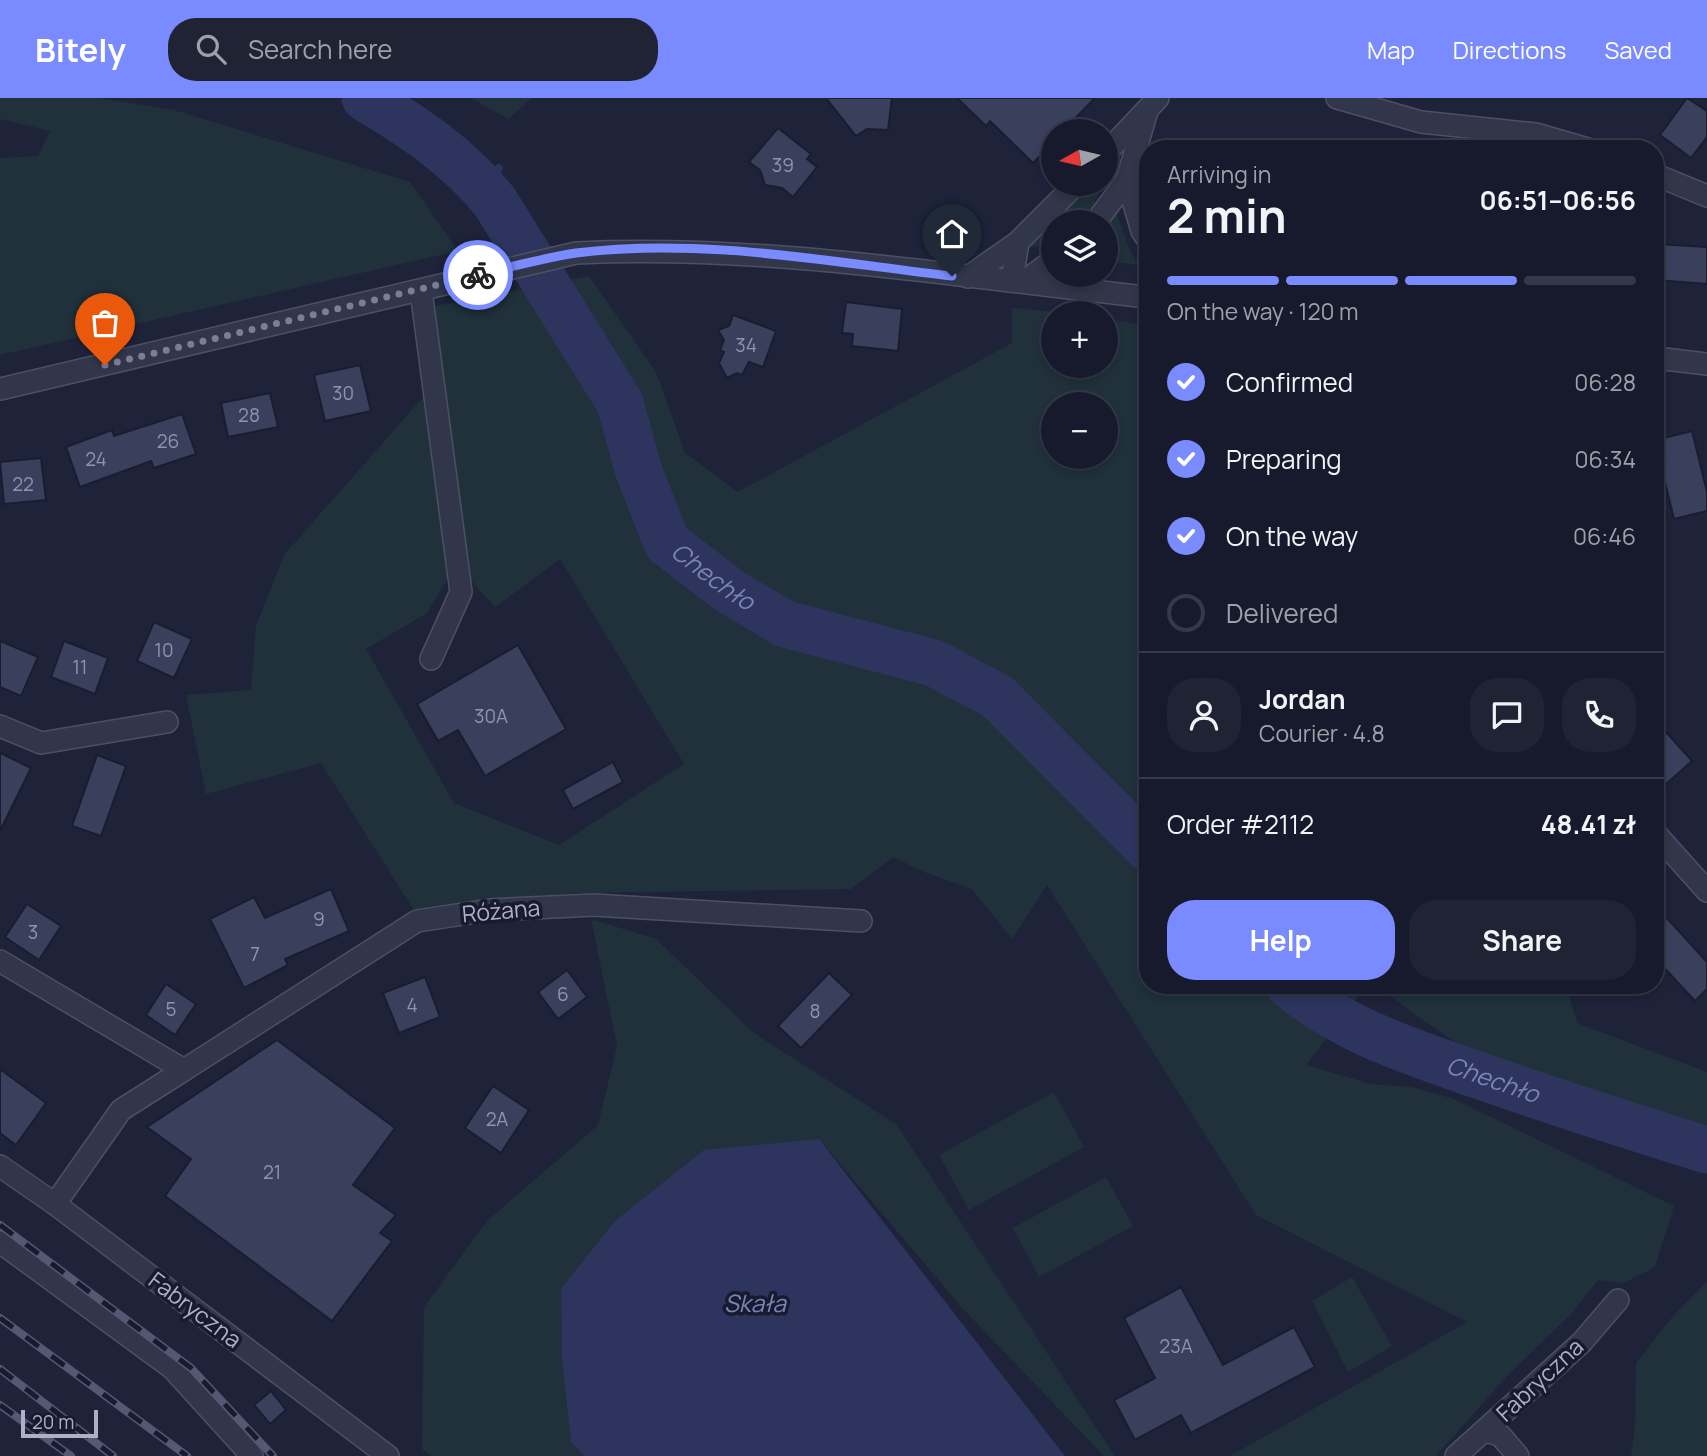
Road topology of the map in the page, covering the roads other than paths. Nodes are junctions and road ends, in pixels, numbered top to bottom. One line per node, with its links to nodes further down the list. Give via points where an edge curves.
1 (1337, 98): 5 (street, via 1421,122)
2 (1154, 102): 3 (street); 4 (street)
3 (1118, 140)
4 (1141, 140)
5 (1557, 140)
6 (1139, 145): 8 (street)
7 (1664, 178): 9 (street)
8 (1127, 180): 11 (street); 12 (street)
9 (1707, 195)
10 (1064, 196): 13 (street)
11 (1105, 210)
12 (1139, 221)
13 (1018, 242): 15 (street); 16 (street)
14 (1041, 267): 16 (street)
15 (968, 277): 16 (street); 17 (street, via 745,253 651,250 576,253)
16 (1018, 282): 18 (street)
17 (421, 291): 21 (street); 22 (street, via 461,592)
18 (1139, 297)
19 (1664, 359): 20 (street)
20 (1707, 364)
21 (0, 389)
22 (431, 659)
23 (167, 722): 24 (street, via 41,743)
24 (0, 726)
25 (1664, 843): 26 (street)
26 (1707, 891)
27 (861, 921): 29 (street, Różana, via 594,905 490,910 417,921)
28 (3, 969): 29 (street)
29 (184, 1070): 31 (street, Różana, via 121,1110)
30 (0, 1166): 31 (street, Fabryczna)
31 (55, 1204): 35 (street, Fabryczna)
32 (0, 1242): 36 (street, via 172,1368)
33 (1618, 1300): 34 (street, Fabryczna, via 1582,1342)
34 (1485, 1431): 37 (street, Fabryczna); 38 (street, via 1500,1435)
35 (378, 1453)
36 (252, 1456)
37 (1456, 1456)
38 (1518, 1456)

